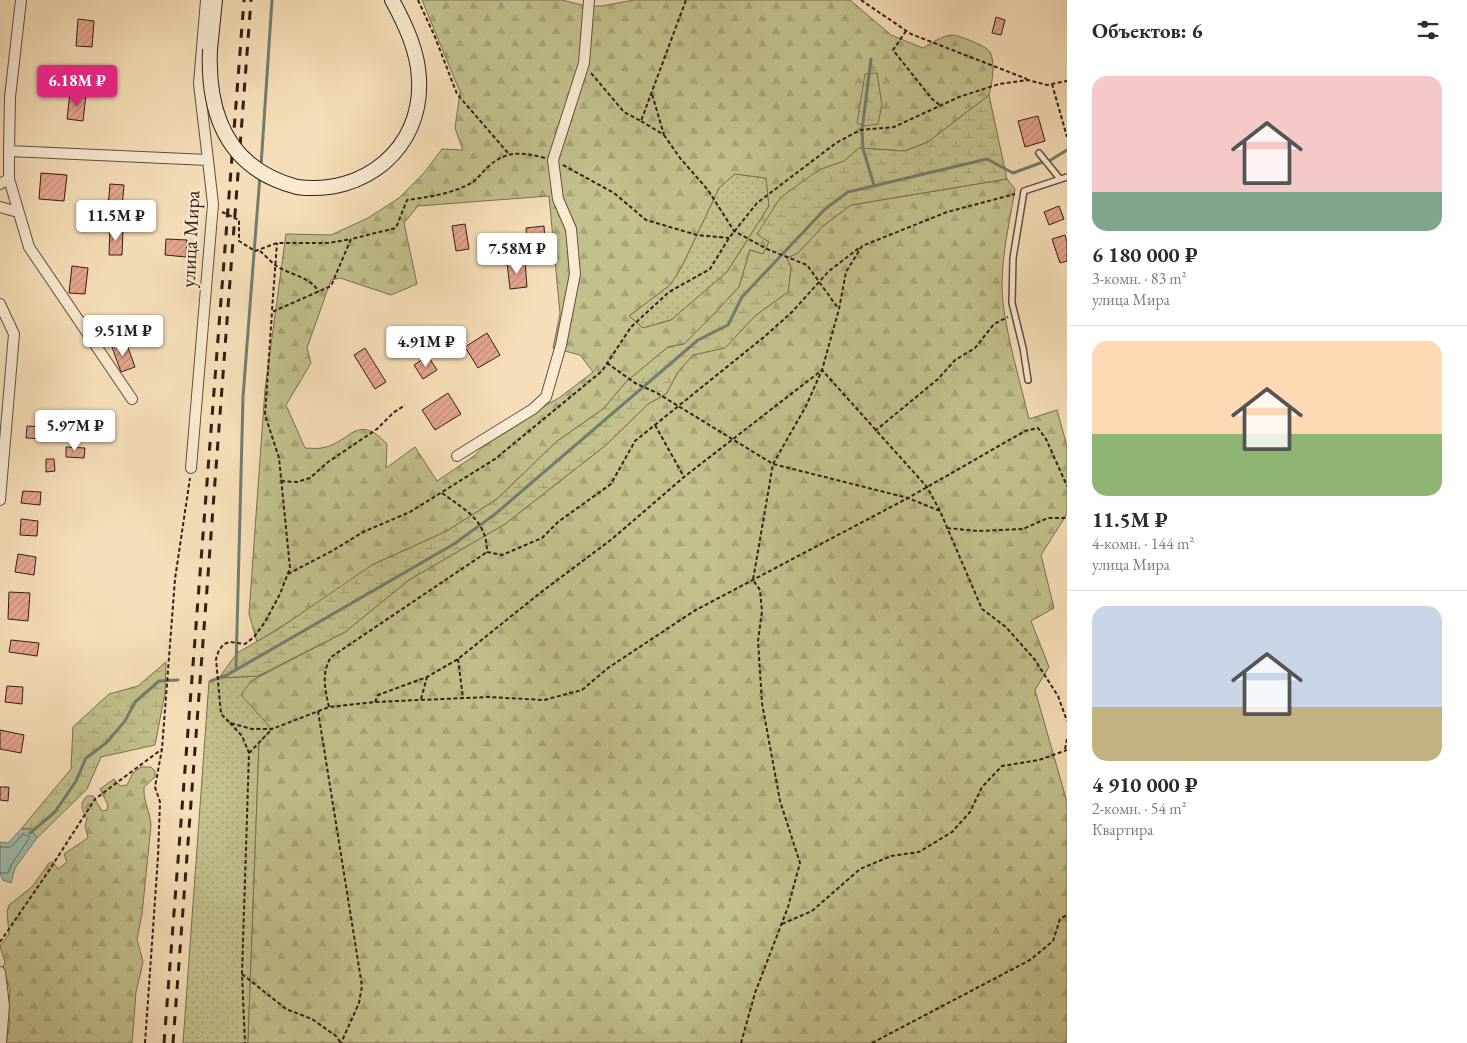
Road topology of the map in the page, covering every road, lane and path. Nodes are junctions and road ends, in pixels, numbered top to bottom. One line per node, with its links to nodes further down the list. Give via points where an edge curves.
1 (21, 0): 19 (street, via 10,97)
2 (206, 0): 22 (street, улица Мира, via 199,84)
3 (215, 0): 4 (street, bridge, via 209,68 214,103 227,138 242,158 262,174 297,187 334,187 364,177 389,159 410,128 418,104 418,67 408,32)
4 (392, 0)
5 (418, 0): 20 (path, via 457,94)
6 (589, 0): 10 (street)
7 (686, 0): 14 (path)
8 (861, 0): 9 (path)
9 (906, 31): 11 (path); 15 (path, via 893,50)
10 (584, 63): 16 (path, via 624,112); 23 (street)
11 (1028, 80): 13 (path); 15 (path, via 999,84)
12 (1067, 81): 13 (path)
13 (1052, 84): 18 (path)
14 (652, 94): 16 (path); 17 (path)
15 (941, 106): 31 (path, via 894,127 860,130 816,157 756,203)
16 (641, 121): 17 (path)
17 (664, 135): 31 (path, via 708,190)
18 (1067, 137)
19 (9, 151): 22 (street); 26 (street)
20 (508, 153): 23 (path); 33 (path, via 471,183 441,195 407,200 396,228)
21 (1039, 153): 25 (lane)
22 (208, 160): 29 (street, улица Мира)
23 (553, 160): 32 (path, via 614,193 646,220 697,235); 53 (street, via 558,199 571,229 575,274 561,345 546,397 533,409)
24 (1067, 177): 25 (lane)
25 (1060, 179): 43 (lane, via 1024,191 1013,258)
26 (5, 182): 30 (street)
27 (1014, 194): 35 (path, via 947,212)
28 (0, 207): 30 (street)
29 (213, 208): 36 (path, via 239,220 239,241); 55 (street, улица Мира)
30 (18, 212): 47 (street, via 29,247)
31 (734, 231): 32 (path); 38 (path, via 807,265)
32 (729, 238): 44 (path, via 710,269 669,292 631,326)
33 (351, 239): 34 (path, via 329,243); 39 (path, via 331,286)
34 (277, 243): 36 (path); 37 (path)
35 (862, 246): 38 (path); 41 (path, via 846,272)
36 (260, 251): 37 (path)
37 (275, 265): 39 (path, via 316,286); 42 (path)
38 (819, 281): 41 (path); 49 (path, via 764,337)
39 (319, 292): 42 (path)
40 (0, 304): 62 (street, via 14,334)
41 (838, 309): 45 (path)
42 (272, 312): 57 (path, via 265,415 279,458)
43 (1014, 314): 46 (lane); 51 (path, via 994,324 975,348 955,360 938,379)
44 (607, 363): 49 (path); 60 (path, via 602,371 495,459)
45 (822, 370): 51 (path); 52 (path); 54 (path)
46 (1028, 380)
47 (132, 398)
48 (406, 405): 57 (path, via 310,478)
49 (677, 406): 50 (path); 52 (path)
50 (655, 424): 56 (path); 66 (path, via 635,441 612,484 558,522 542,538 502,555)
51 (875, 431): 59 (path)
52 (734, 440): 54 (path); 56 (path)
53 (458, 456)
54 (773, 464): 61 (path); 68 (path)
55 (191, 468): 80 (path, via 176,580)
56 (684, 477): 69 (path, via 612,539)
57 (281, 482): 67 (path)
58 (1067, 486): 59 (path, via 1038,428 1025,430)
59 (927, 488): 61 (path); 63 (path)
60 (442, 493): 66 (path, via 476,516 487,540); 67 (path)
61 (908, 498): 63 (path); 68 (path)
62 (0, 500)
63 (940, 510): 65 (path)
64 (1067, 518): 65 (path, via 1048,518 1024,529 978,531)
65 (947, 528): 76 (path, via 982,609 1006,627 1035,660 1058,696)
66 (487, 552): 74 (path, via 331,657 325,667 324,681)
67 (288, 574): 77 (path, via 265,622 254,637 245,644 237,641 224,644 219,650 216,660 221,714)
68 (753, 580): 71 (path, via 694,611 642,644 582,690 544,700); 84 (path, via 760,590 762,611 758,641 762,703 780,802 800,863)
69 (458, 659): 70 (path); 71 (path)
70 (426, 677): 72 (path); 73 (path, via 378,695)
71 (463, 698): 72 (path)
72 (421, 699): 73 (path)
73 (375, 702): 74 (path)
74 (329, 707): 75 (path)
75 (318, 711): 78 (path); 91 (path, via 362,986 359,1003)
76 (1067, 721)
77 (230, 723): 78 (path, via 252,729); 82 (path, via 242,736)
78 (272, 729): 82 (path)
79 (1067, 739): 81 (path)
80 (162, 749): 85 (path, via 95,799); 89 (path, via 155,787 160,802 158,857)
81 (1066, 750): 84 (path, via 1039,760 1002,766 982,787 970,812 952,832 919,852 891,856 860,869 812,912)
82 (249, 753): 87 (path)
83 (1067, 915): 93 (path, via 1060,919 1053,941 1030,960)
84 (782, 924): 92 (path, via 755,993)
85 (0, 942)
86 (0, 972): 88 (street, via 4,1006)
87 (242, 974): 90 (path); 91 (path, via 286,1009 312,1019)
88 (1, 1043)
89 (145, 1043)
90 (245, 1043)
91 (341, 1043)
92 (741, 1043)
93 (872, 1043)

